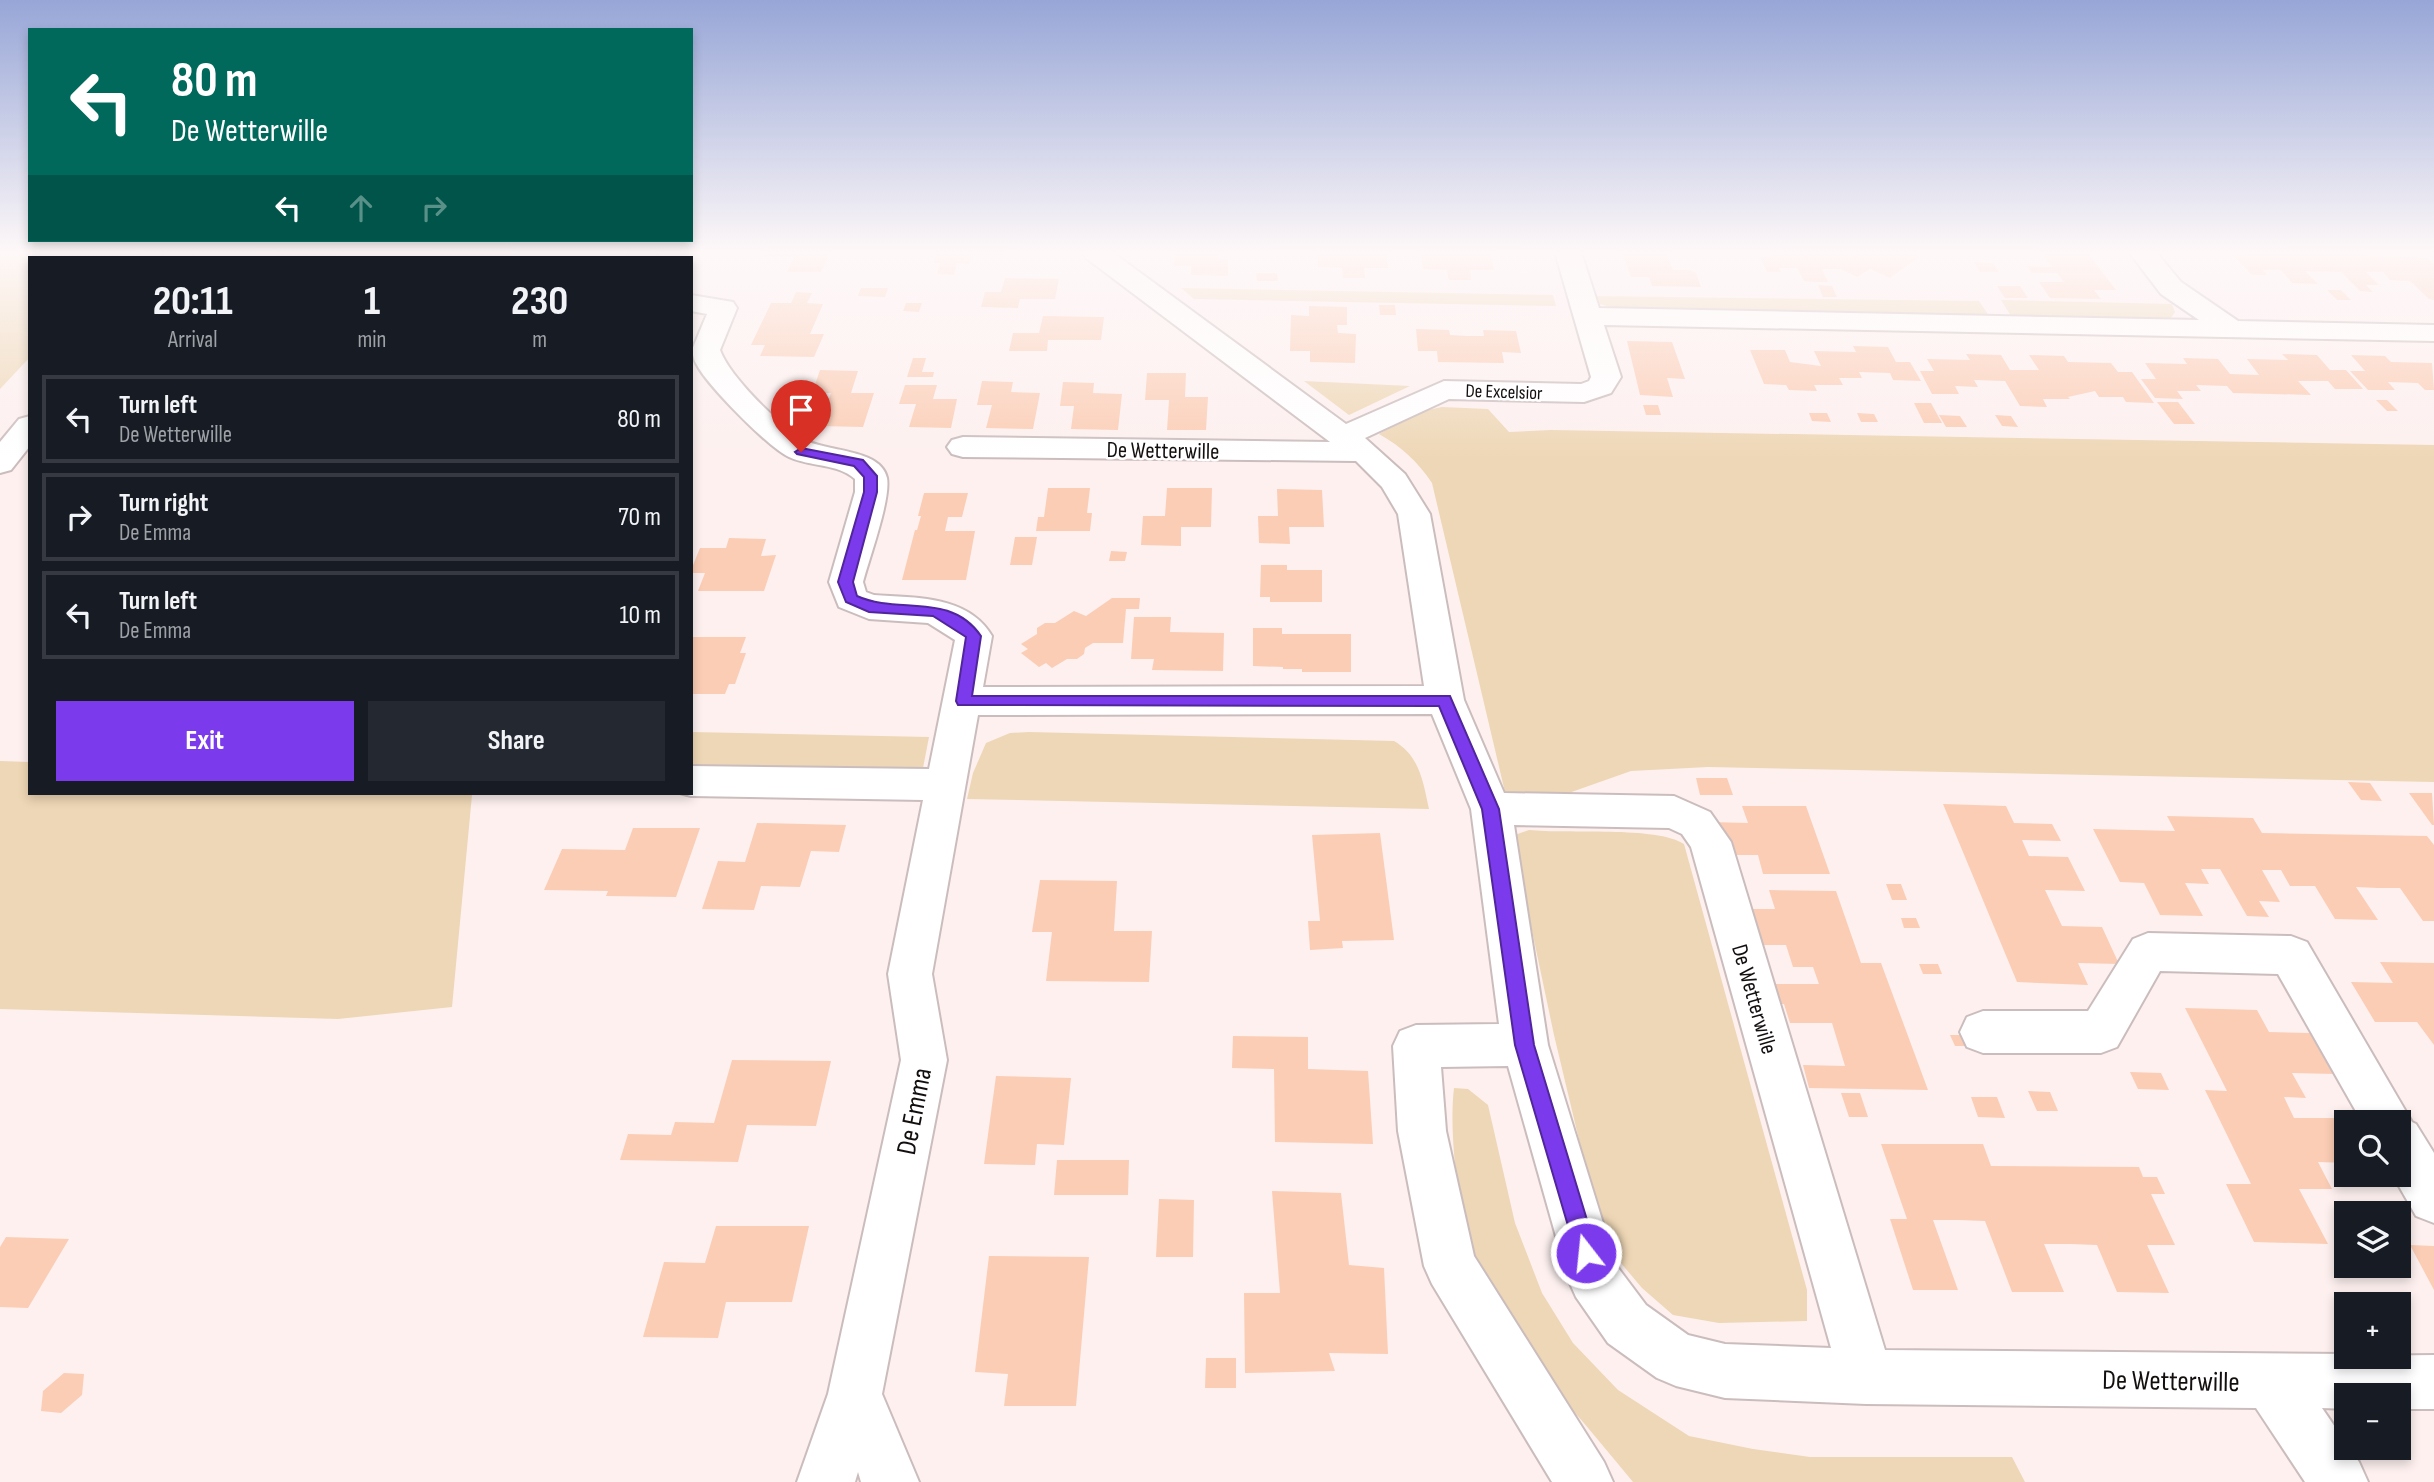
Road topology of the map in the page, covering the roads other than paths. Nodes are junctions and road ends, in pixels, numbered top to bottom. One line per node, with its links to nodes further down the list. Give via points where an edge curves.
1 (718, 321): 13 (street, De Emma, via 706,350 712,365 785,442 801,452 858,463 871,476 871,492 846,582 851,599 869,607 935,611 974,636)
2 (1188, 321): 9 (street, De Wetterwille)
3 (1590, 321): 9 (street, De Excelsior, via 1605,377 1601,387 1584,393 1444,390)
4 (1826, 321): 6 (street)
5 (2220, 321): 6 (street)
6 (2233, 330): 7 (street)
7 (2434, 333)
8 (28, 428): 11 (street)
9 (1353, 444): 10 (street, De Wetterwille); 12 (street, De Wetterwille, via 1394,481 1414,514)
10 (963, 447)
11 (0, 463)
12 (1445, 700): 13 (street); 16 (street, De Wetterwille)
13 (963, 701): 15 (street, De Emma)
14 (693, 781): 15 (street)
15 (946, 785): 25 (street, De Emma, via 910,974 924,1060)
16 (1491, 809): 18 (street, De Wetterwille); 22 (street, De Wetterwille, via 1674,812 1696,823 1710,842)
17 (1983, 1032): 19 (street, via 2101,1032 2148,952 2291,955)
18 (1525, 1045): 22 (street, De Wetterwille, via 1594,1279 1627,1324 1676,1359 1725,1371); 28 (street, via 1416,1046 1422,1131 1450,1266)
19 (2381, 1110)
20 (2411, 1160): 21 (street)
21 (2434, 1199)
22 (1866, 1377): 23 (street, De Wetterwille)
23 (2270, 1381): 24 (street, De Wetterwille); 29 (street)
24 (2434, 1382)
25 (855, 1394): 26 (street, De Emma); 27 (street)
26 (825, 1482)
27 (890, 1482)
28 (1584, 1482)
29 (2339, 1482)

